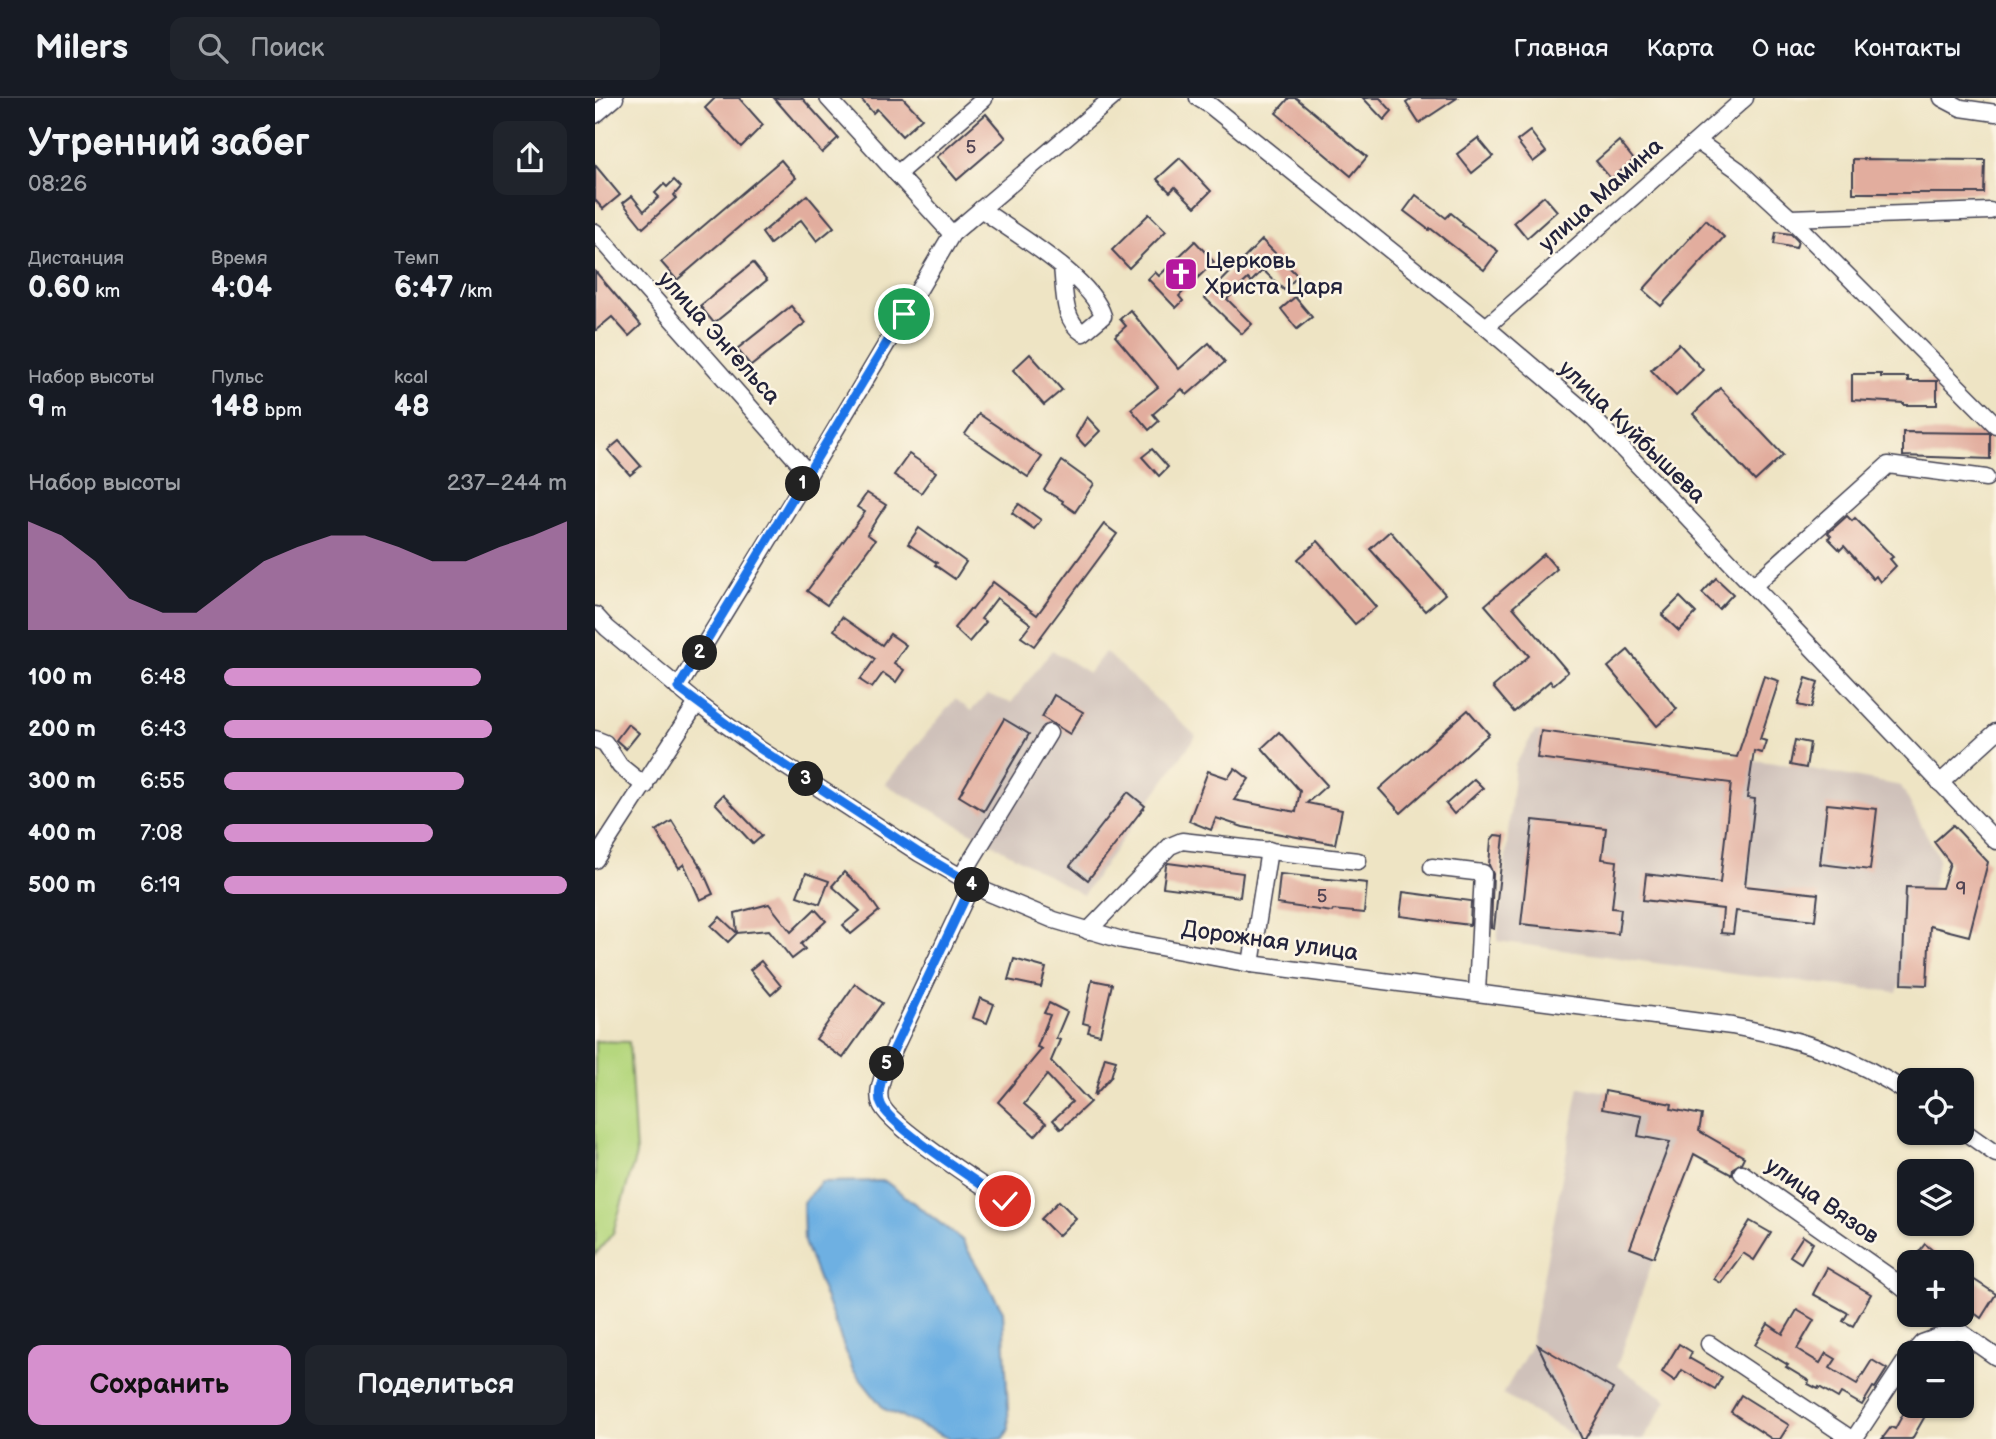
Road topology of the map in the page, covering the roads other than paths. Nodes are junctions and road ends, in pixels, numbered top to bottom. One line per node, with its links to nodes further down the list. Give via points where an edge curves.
1 (615, 98): 9 (street)
2 (828, 98): 11 (street)
3 (1112, 98): 12 (street)
4 (1745, 98): 10 (street, улица Мамина)
5 (1942, 98): 8 (street, via 1961,108)
6 (984, 99): 11 (street)
7 (1210, 101): 18 (street, улица Куйбышева)
8 (1996, 113)
9 (595, 115)
10 (1697, 141): 14 (street, via 1738,170); 18 (street, улица Мамина)
11 (897, 174): 16 (street)
12 (981, 209): 16 (street); 17 (street)
13 (1990, 211): 14 (street)
14 (1790, 218): 19 (street)
15 (595, 232): 20 (street, улица Энгельса)
16 (952, 234): 20 (street)
17 (1062, 267)
18 (1486, 327): 22 (street, улица Куйбышева, via 1594,419)
19 (1996, 425)
20 (809, 474): 24 (street)
21 (1986, 478): 22 (street, via 1888,465)
22 (1753, 586): 29 (street, улица Куйбышева)
23 (595, 615): 24 (street, Дорожная улица)
24 (678, 688): 25 (street, Дорожная улица)
25 (697, 703): 30 (street); 36 (street, Дорожная улица)
26 (1996, 732): 29 (street)
27 (1049, 733): 36 (street)
28 (595, 739): 30 (street, via 605,743 620,766)
29 (1940, 783): 31 (street, улица Куйбышева)
30 (645, 786): 33 (street)
31 (1996, 841)
32 (1269, 850): 34 (street); 37 (street, via 1174,843); 38 (street)
33 (595, 860)
34 (1358, 861)
35 (1432, 867): 39 (street, via 1483,873)
36 (966, 881): 37 (street, Дорожная улица, via 1016,906); 44 (street, via 879,1092 881,1105 910,1135)
37 (1088, 931): 38 (street, Дорожная улица)
38 (1251, 964): 39 (street, Дорожная улица)
39 (1477, 992): 40 (street, Дорожная улица, via 1775,1034 1816,1045)
40 (1897, 1087)
41 (1974, 1138): 42 (street)
42 (1996, 1154)
43 (1742, 1173): 45 (street, улица Вязов)
44 (1005, 1201)
45 (1897, 1283)
46 (1954, 1327): 47 (street)
47 (1958, 1330): 48 (street); 50 (street)
48 (1928, 1341)
49 (1709, 1344): 52 (street)
50 (1996, 1356)
51 (1897, 1375): 52 (street)
52 (1853, 1439)

